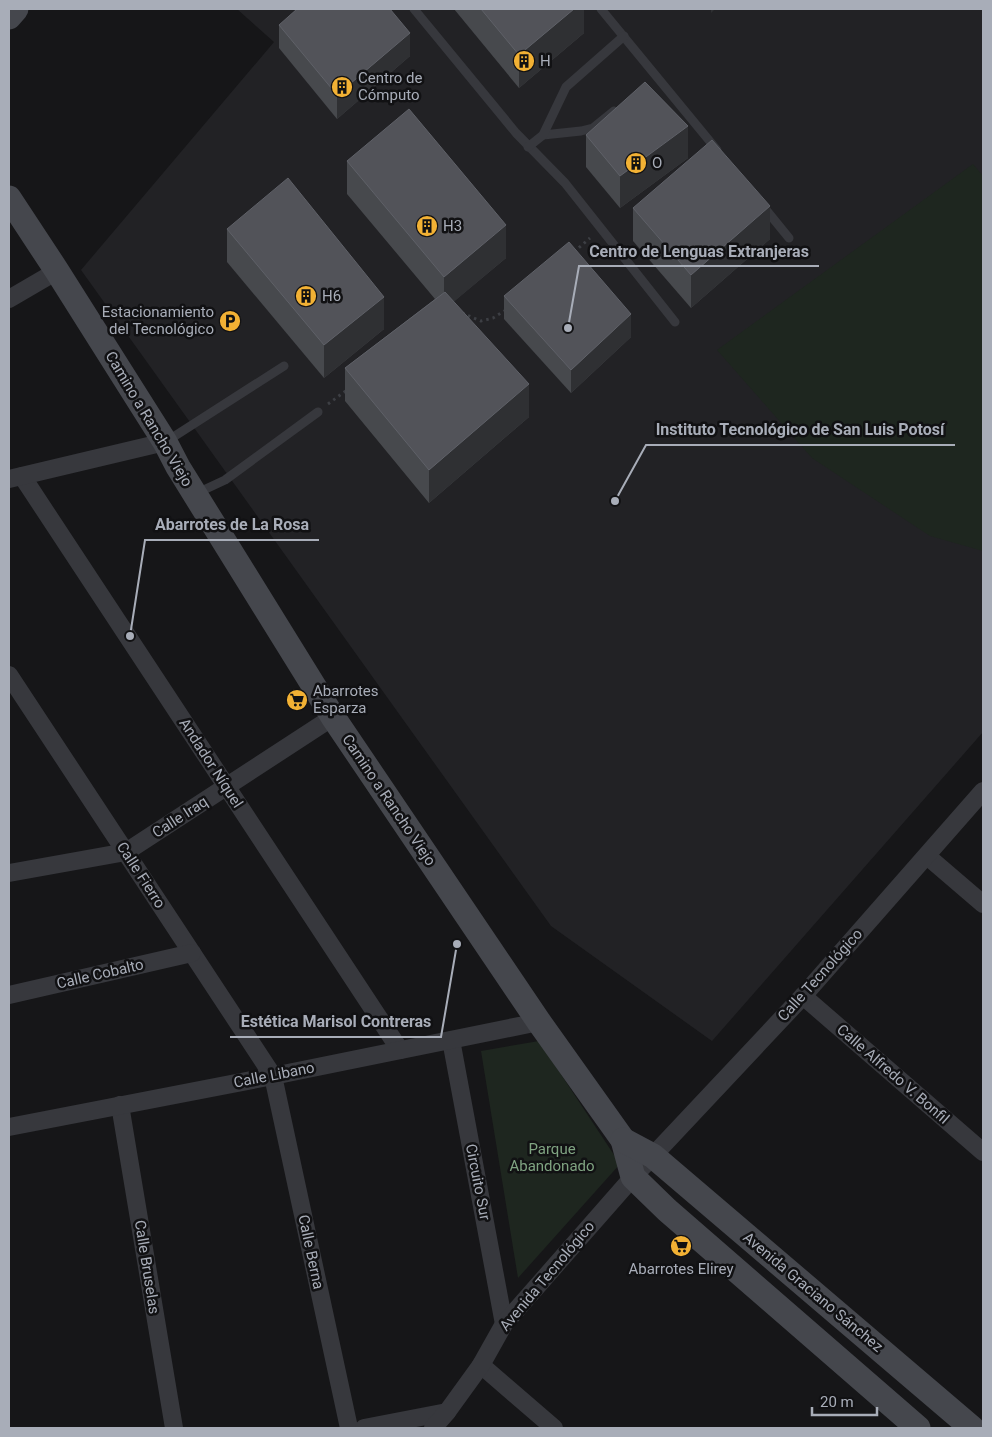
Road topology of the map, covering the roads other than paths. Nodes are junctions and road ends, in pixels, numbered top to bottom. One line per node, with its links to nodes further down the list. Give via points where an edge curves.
1 (16, 9): 4 (street)
2 (414, 9): 8 (lane)
3 (601, 9): 5 (lane)
4 (9, 18)
5 (624, 36): 7 (lane, via 566,87); 9 (lane, via 655,81)
6 (623, 104): 7 (lane, via 592,128)
7 (543, 135): 8 (lane)
8 (528, 147): 15 (lane, via 564,183)
9 (720, 154)
10 (9, 198): 13 (street, Camino a Rancho Viejo)
11 (758, 200): 12 (lane)
12 (789, 238)
13 (57, 271): 14 (street); 18 (street, Camino a Rancho Viejo)
14 (9, 299)
15 (675, 322)
16 (284, 366): 18 (lane)
17 (318, 412): 20 (lane, via 225,480)
18 (165, 442): 19 (street); 20 (street, Camino a Rancho Viejo)
19 (15, 478): 23 (street, Andador Níquel)
20 (195, 494): 22 (street, Camino a Rancho Viejo)
21 (9, 675): 25 (street, Calle Fierro)
22 (333, 717): 23 (street, Calle Iraq); 32 (street, Camino a Rancho Viejo)
23 (227, 787): 25 (street, Calle Iraq); 34 (street, Andador Níquel)
24 (983, 791): 26 (street, Calle Tecnológico)
25 (126, 852): 27 (street, Calle Iraq); 29 (street, Calle Fierro)
26 (927, 856): 28 (street); 31 (street, Calle Tecnológico)
27 (9, 873)
28 (983, 904)
29 (192, 953): 30 (street, Calle Cobalto); 35 (street, Calle Fierro)
30 (9, 995)
31 (803, 996): 39 (street, Calle Alfredo V. Bonfil); 40 (street, Calle Tecnológico)
32 (539, 1022): 33 (street, Calle Libano); 38 (street, Camino a Rancho Viejo)
33 (451, 1040): 34 (street, Calle Libano); 42 (street, Circuito Sur)
34 (400, 1050): 35 (street, Calle Libano)
35 (273, 1076): 36 (street, Calle Libano); 48 (street, Calle Berna)
36 (120, 1105): 37 (street, Calle Libano); 47 (street, Calle Bruselas)
37 (9, 1127)
38 (623, 1140): 40 (street, Camino a Rancho Viejo); 41 (street, Camino a Rancho Viejo)
39 (983, 1152)
40 (653, 1156): 41 (street, Avenida Tecnológico); 44 (street, Avenida Graciano Sánchez)
41 (633, 1177): 42 (street, Avenida Tecnológico); 45 (street)
42 (504, 1324): 43 (street, Avenida Tecnológico)
43 (481, 1365): 46 (street, Avenida Tecnológico); 51 (street)
44 (920, 1383): 45 (street); 53 (street, Avenida Graciano Sánchez)
45 (898, 1411): 52 (street)
46 (448, 1412): 49 (street); 50 (street, Avenida Tecnológico)
47 (174, 1428)
48 (349, 1428)
49 (364, 1428)
50 (433, 1428)
51 (554, 1428)
52 (918, 1428)
53 (972, 1428)

